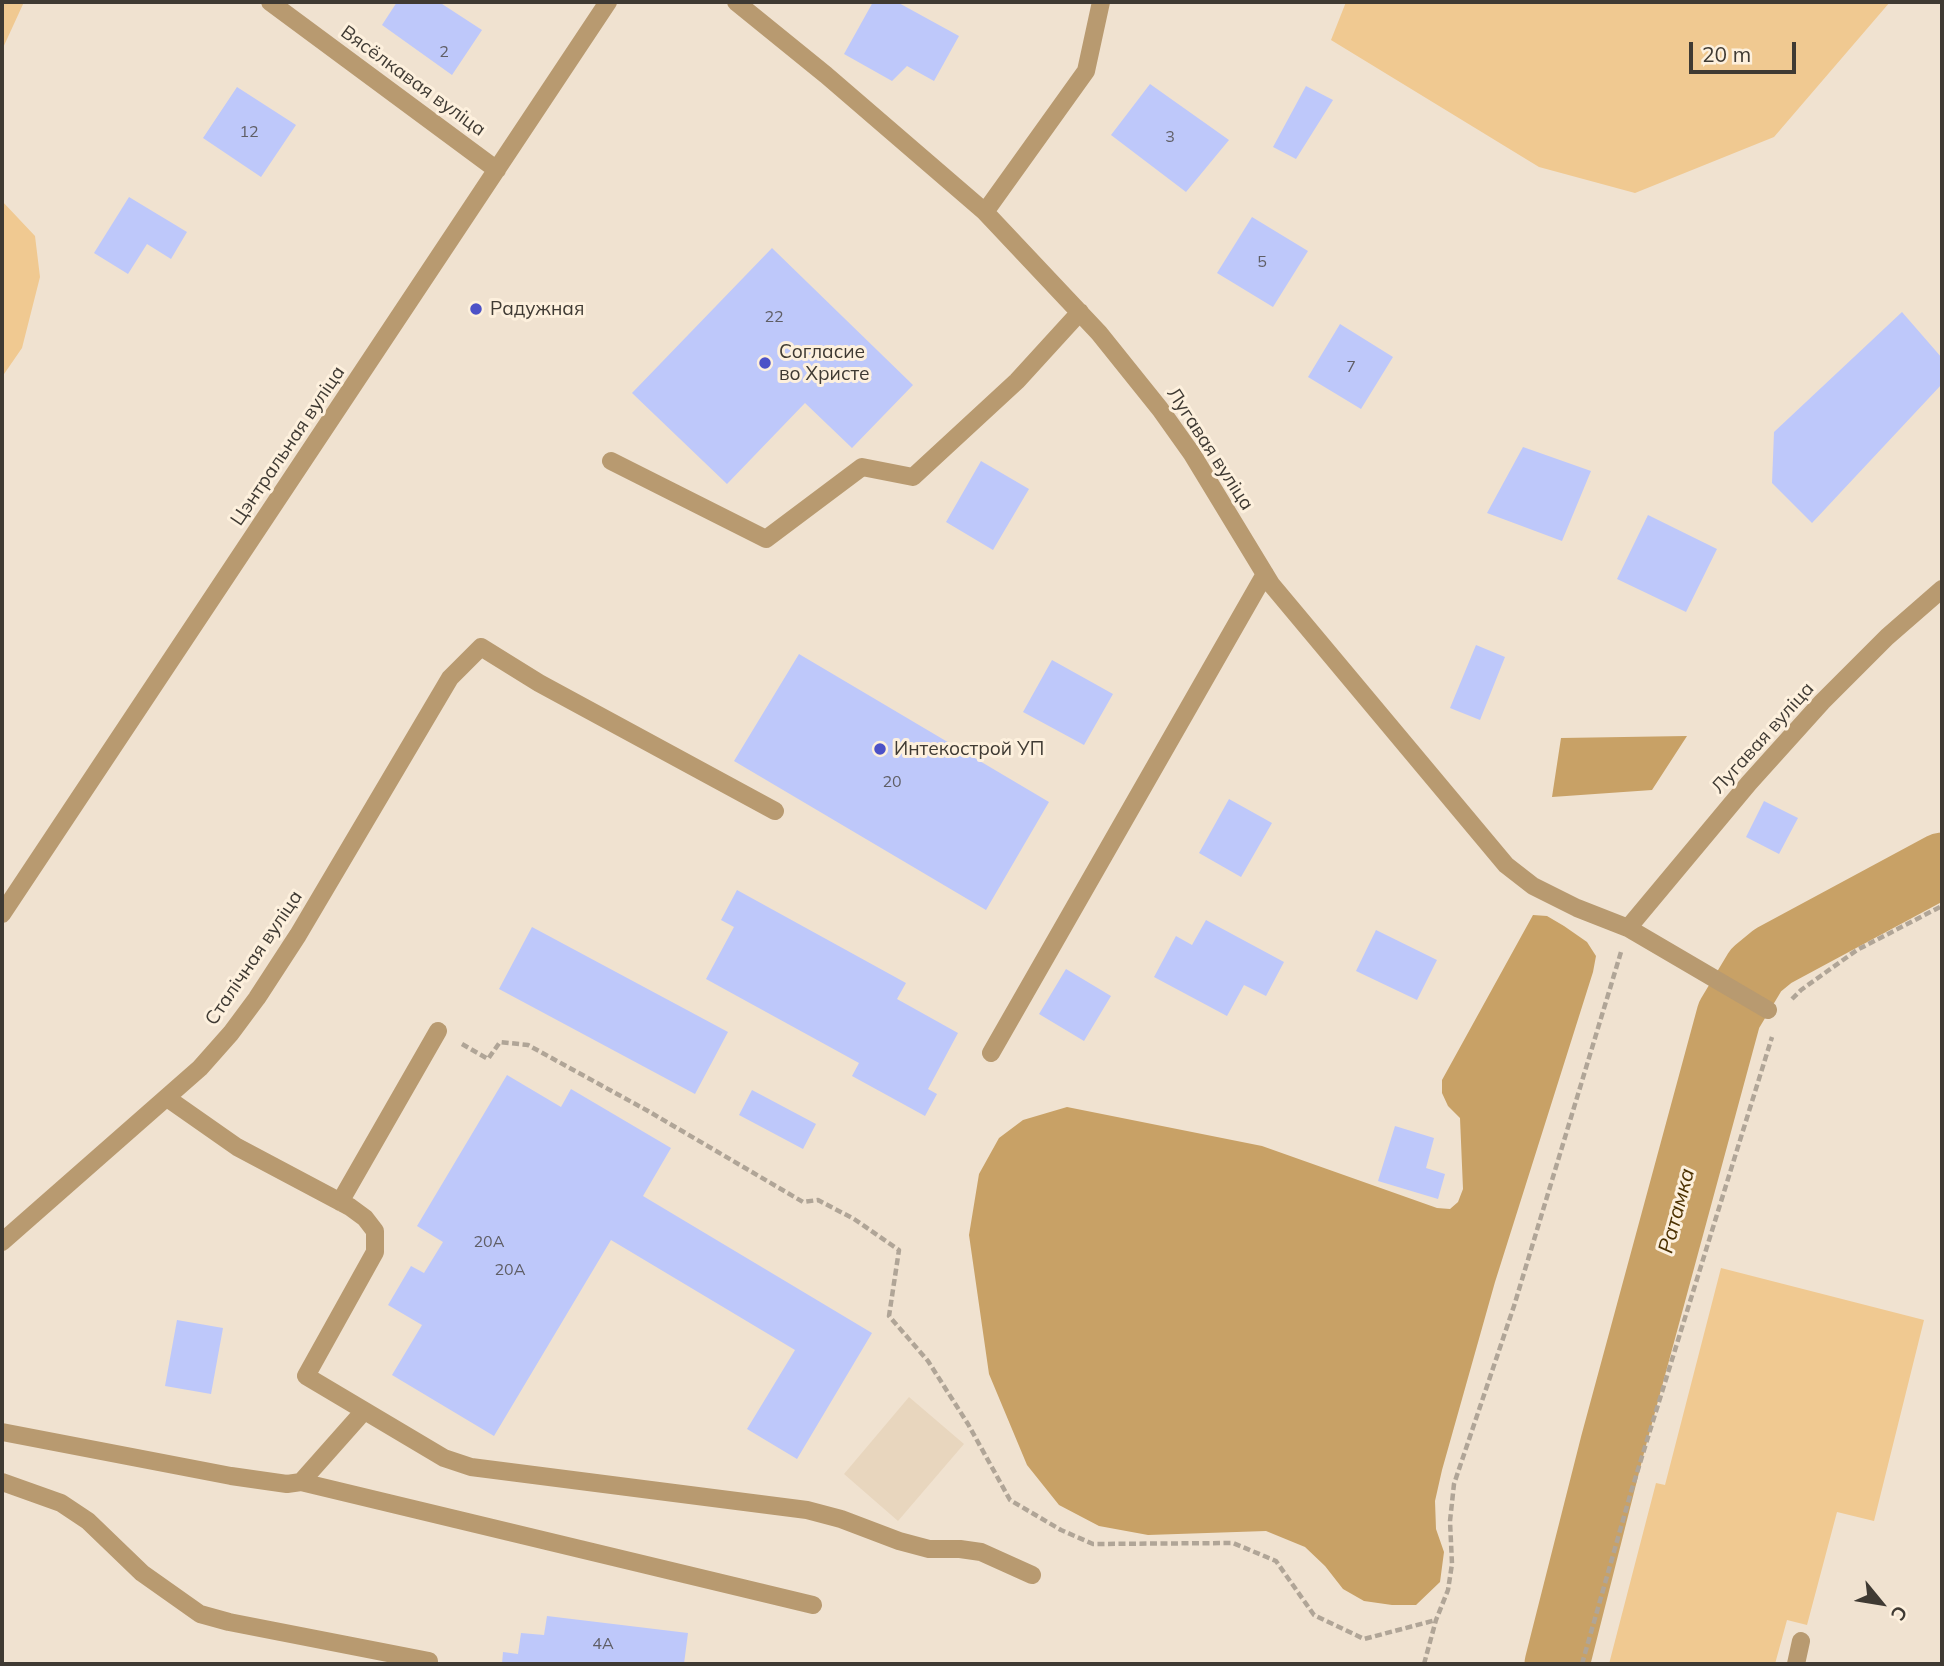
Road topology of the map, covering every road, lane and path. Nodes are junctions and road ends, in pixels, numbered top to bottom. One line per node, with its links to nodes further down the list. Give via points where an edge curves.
1 (270, 2): 5 (street, Вясёлкавая вуліца)
2 (608, 2): 5 (street, Цэнтральная вуліца)
3 (736, 2): 6 (street, Лугавая вуліца)
4 (1101, 2): 6 (street, via 1086,71)
5 (497, 170): 13 (street, Цэнтральная вуліца)
6 (985, 212): 7 (street, Лугавая вуліца)
7 (1080, 312): 8 (street, via 1017,381 913,477 862,467 766,539); 9 (street, Лугавая вуліца, via 1168,420)
8 (611, 461)
9 (1265, 574): 14 (street, Лугавая вуліца, via 1506,864 1533,886); 19 (street)
10 (1942, 589): 14 (street, Лугавая вуліца, via 1822,702)
11 (775, 811): 20 (street, Сталічная вуліца, via 539,683 481,646 450,678 257,998 200,1068)
12 (1942, 906): 15 (path, via 1857,950)
13 (2, 914)
14 (1628, 928): 16 (street, Лугавая вуліца); 29 (path, via 1514,1306 1454,1483 1452,1564)
15 (1786, 1006)
16 (1768, 1010)
17 (1774, 1028): 33 (path)
18 (439, 1031): 21 (street); 29 (path, via 488,1059 499,1042 528,1045 803,1202 818,1200 854,1219 899,1250 890,1316 928,1361 1010,1500 1093,1544 1233,1543 1276,1561 1314,1615 1364,1639)
19 (991, 1053)
20 (167, 1098): 21 (street, via 237,1147); 22 (street, Сталічная вуліца)
21 (340, 1202): 23 (street, via 365,1218 375,1231 375,1252 306,1377)
22 (2, 1242)
23 (364, 1411): 26 (street); 27 (street, via 444,1458 471,1467 807,1510 919,1546 981,1552)
24 (2, 1432): 26 (street, via 231,1476)
25 (2, 1482): 31 (street, via 61,1503 88,1521 142,1573 200,1614)
26 (301, 1482): 28 (street)
27 (1032, 1575)
28 (813, 1605)
29 (1436, 1620): 32 (path)
30 (1801, 1641): 34 (street)
31 (429, 1661)
32 (1423, 1664)
33 (1582, 1664)
34 (1796, 1664)

